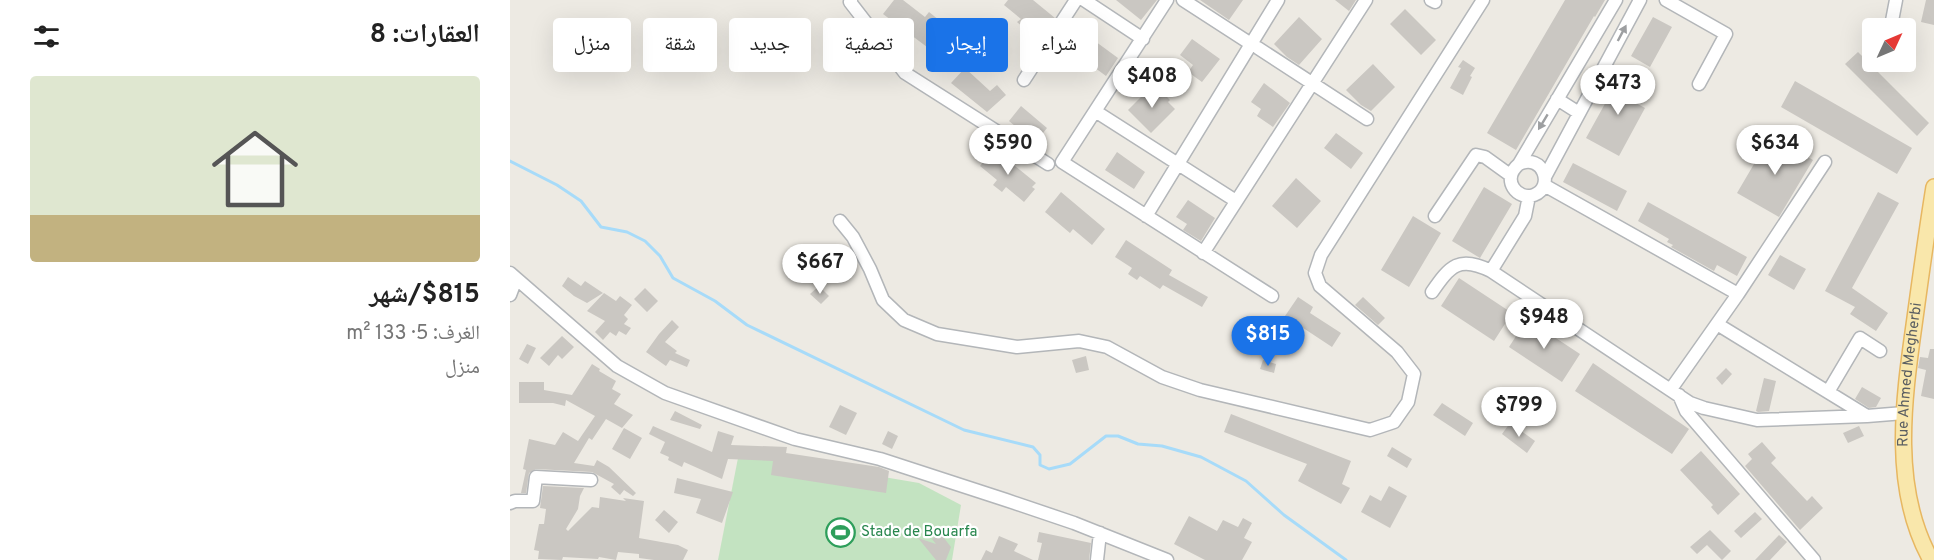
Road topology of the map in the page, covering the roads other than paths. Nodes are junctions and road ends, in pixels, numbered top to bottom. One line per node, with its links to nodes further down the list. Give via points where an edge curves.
1 (851, 0): 26 (street, via 905,73)
2 (1076, 0): 18 (street)
3 (1084, 0): 14 (street)
4 (1167, 0): 14 (street)
5 (1183, 0): 16 (street)
6 (1278, 0): 16 (street)
7 (1366, 0): 19 (street)
8 (1483, 0): 36 (street, via 1321,255 1315,273 1320,286 1397,352 1414,374 1408,402 1394,422 1370,430 1200,390 1162,377 1107,347 1079,341 1017,347 937,334 904,320 883,300 870,268)
9 (1616, 0): 15 (street)
10 (1640, 0): 17 (street, one-way to 10)
11 (1666, 0): 20 (street, via 1726,34)
12 (1896, 0): 13 (street)
13 (1893, 18)
14 (1143, 39): 22 (street)
15 (1591, 42): 17 (street); 21 (street)
16 (1255, 46): 19 (street); 28 (street)
17 (1612, 53): 23 (street)
18 (1024, 80)
19 (1312, 82): 24 (street); 33 (street)
20 (1699, 84)
21 (1557, 99): 23 (street); 27 (street, one-way to 27)
22 (1095, 111): 28 (street); 34 (street, via 1062,162)
23 (1579, 113): 30 (street)
24 (1367, 119)
25 (1825, 162): 42 (street)
26 (1048, 164)
27 (1519, 164): 29 (street); 30 (street, via 1536,163 1544,171)
28 (1179, 165): 33 (street); 34 (street)
29 (1510, 175): 32 (street, via 1514,189); 35 (street, via 1476,155)
30 (1544, 181): 32 (street, via 1539,192); 42 (street)
31 (1934, 187): 38 (main road, Rue Ahmed Megherbi)
32 (1529, 196): 39 (street, via 1525,216)
33 (1236, 201): 37 (street)
34 (1146, 216): 37 (street)
35 (1435, 216)
36 (840, 220)
37 (1203, 253): 44 (street)
38 (1929, 254): 49 (main road, Rue Ahmed Megherbi, via 1907,374)
39 (1491, 271): 41 (street, via 1479,265 1458,264); 47 (street)
40 (513, 276): 43 (street); 53 (street, via 617,366 665,393 795,439 880,459)
41 (1432, 292)
42 (1738, 294): 45 (street)
43 (510, 295)
44 (1272, 296)
45 (1717, 324): 47 (street); 48 (street)
46 (1880, 351): 48 (street, via 1860,338)
47 (1675, 392): 50 (street, via 1704,408 1757,420); 56 (street, via 1686,411)
48 (1828, 392): 50 (street)
49 (1904, 413): 50 (street); 57 (main road, Rue Ahmed Megherbi, via 1904,457 1913,516)
50 (1867, 416)
51 (591, 480): 52 (street, via 536,477 533,501)
52 (510, 503)
53 (1100, 533): 54 (street); 55 (street)
54 (1097, 560)
55 (1167, 560)
56 (1814, 560)
57 (1931, 560)

